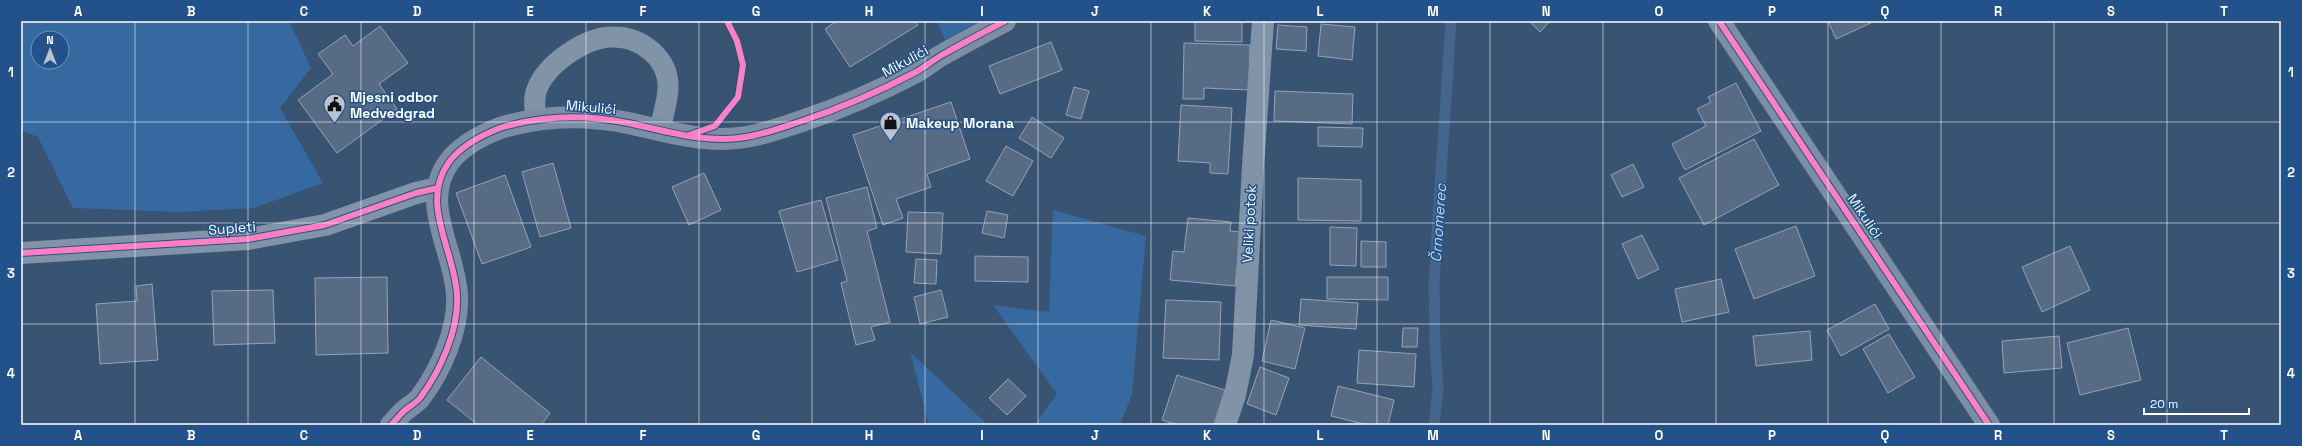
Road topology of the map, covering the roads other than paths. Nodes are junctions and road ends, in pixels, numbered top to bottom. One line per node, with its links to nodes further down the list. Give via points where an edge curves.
1 (1005, 21): 5 (street, Mikulići, via 917,71 837,109 767,133 722,139)
2 (1263, 21): 9 (street, Veliki potok, via 1243,355 1235,395)
3 (1719, 21): 10 (street, Mikulići)
4 (536, 119): 5 (street, Mikulići, via 590,117); 5 (lane, via 534,98 548,70 570,52 596,40 614,37 649,48 659,58 668,88); 6 (street, Mikulići, via 491,132 459,151 441,175)
5 (660, 130)
6 (438, 188): 7 (street, Supleti, via 416,193 325,225 255,238); 8 (street, Mikulići, via 437,211 441,233 454,266 458,296 454,328 442,359 419,399)
7 (21, 253)
8 (391, 425)
9 (1225, 425)
10 (1989, 425)

